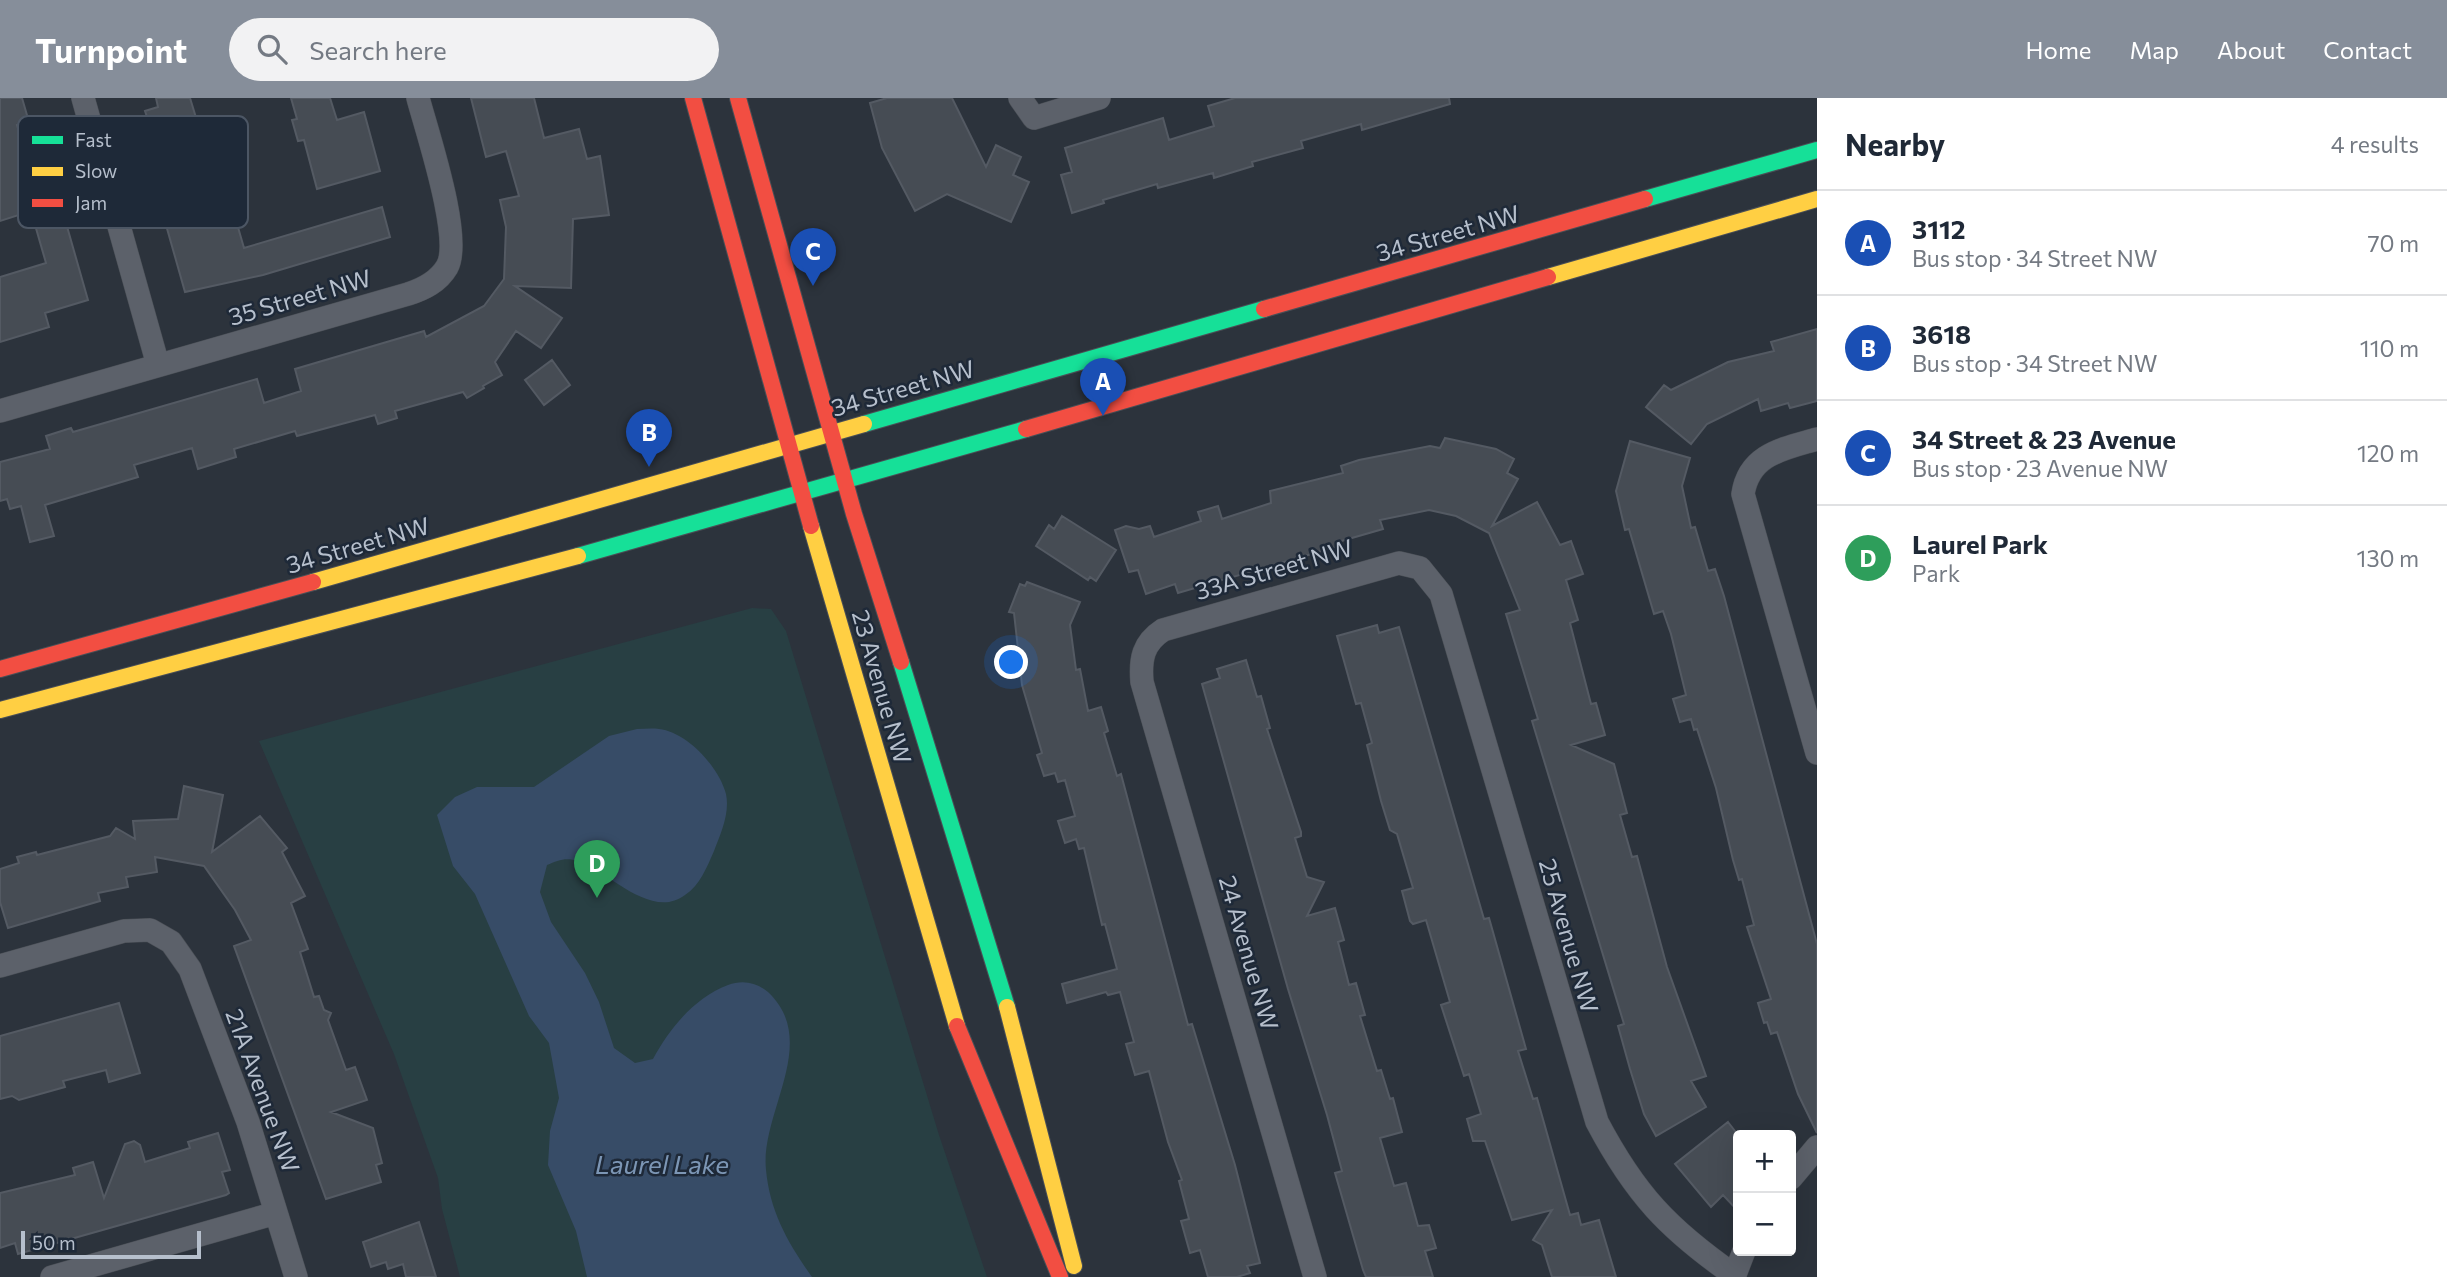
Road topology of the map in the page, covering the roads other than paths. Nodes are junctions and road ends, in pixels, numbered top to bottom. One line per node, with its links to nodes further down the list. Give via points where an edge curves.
1 (82, 98): 7 (street)
2 (418, 98): 11 (street, 35 Street NW, via 450,226 452,254 433,284)
3 (693, 98): 15 (main road, 23 Avenue NW)
4 (738, 98): 13 (main road, 23 Avenue NW)
5 (1020, 98): 6 (street, via 1034,118)
6 (1099, 98)
7 (87, 116)
8 (1817, 150): 13 (main road, 34 Street NW)
9 (1817, 199): 16 (main road)
10 (119, 228): 11 (street)
11 (158, 365): 12 (street, 35 Street NW)
12 (0, 411)
13 (832, 432): 15 (main road, 34 Street NW); 16 (main road, 23 Avenue NW)
14 (1817, 439): 22 (street, via 1766,455 1749,474 1742,494)
15 (791, 444): 17 (main road, 23 Avenue NW); 20 (main road, 34 Street NW)
16 (845, 479): 17 (main road); 32 (main road, 23 Avenue NW, via 999,975)
17 (802, 492): 21 (main road, via 364,615); 31 (main road, 23 Avenue NW, via 957,1026)
18 (1420, 568): 19 (street, 33A Street NW, via 1383,565 1172,627); 28 (street, 25 Avenue NW, via 1441,594 1597,1122 1651,1207)
19 (1146, 644): 33 (street, 24 Avenue NW, via 1141,658 1142,682)
20 (0, 669)
21 (0, 710)
22 (1817, 753)
23 (0, 966): 26 (street, 21A Avenue NW, via 124,931 161,934 190,970 252,1132)
24 (1817, 1147): 25 (street)
25 (1796, 1172)
26 (276, 1213): 29 (street); 30 (street, 21A Avenue NW)
27 (1742, 1256): 28 (street)
28 (1734, 1276)
29 (52, 1277)
30 (296, 1277)
31 (1060, 1277)
32 (1077, 1277)
33 (1314, 1277)

